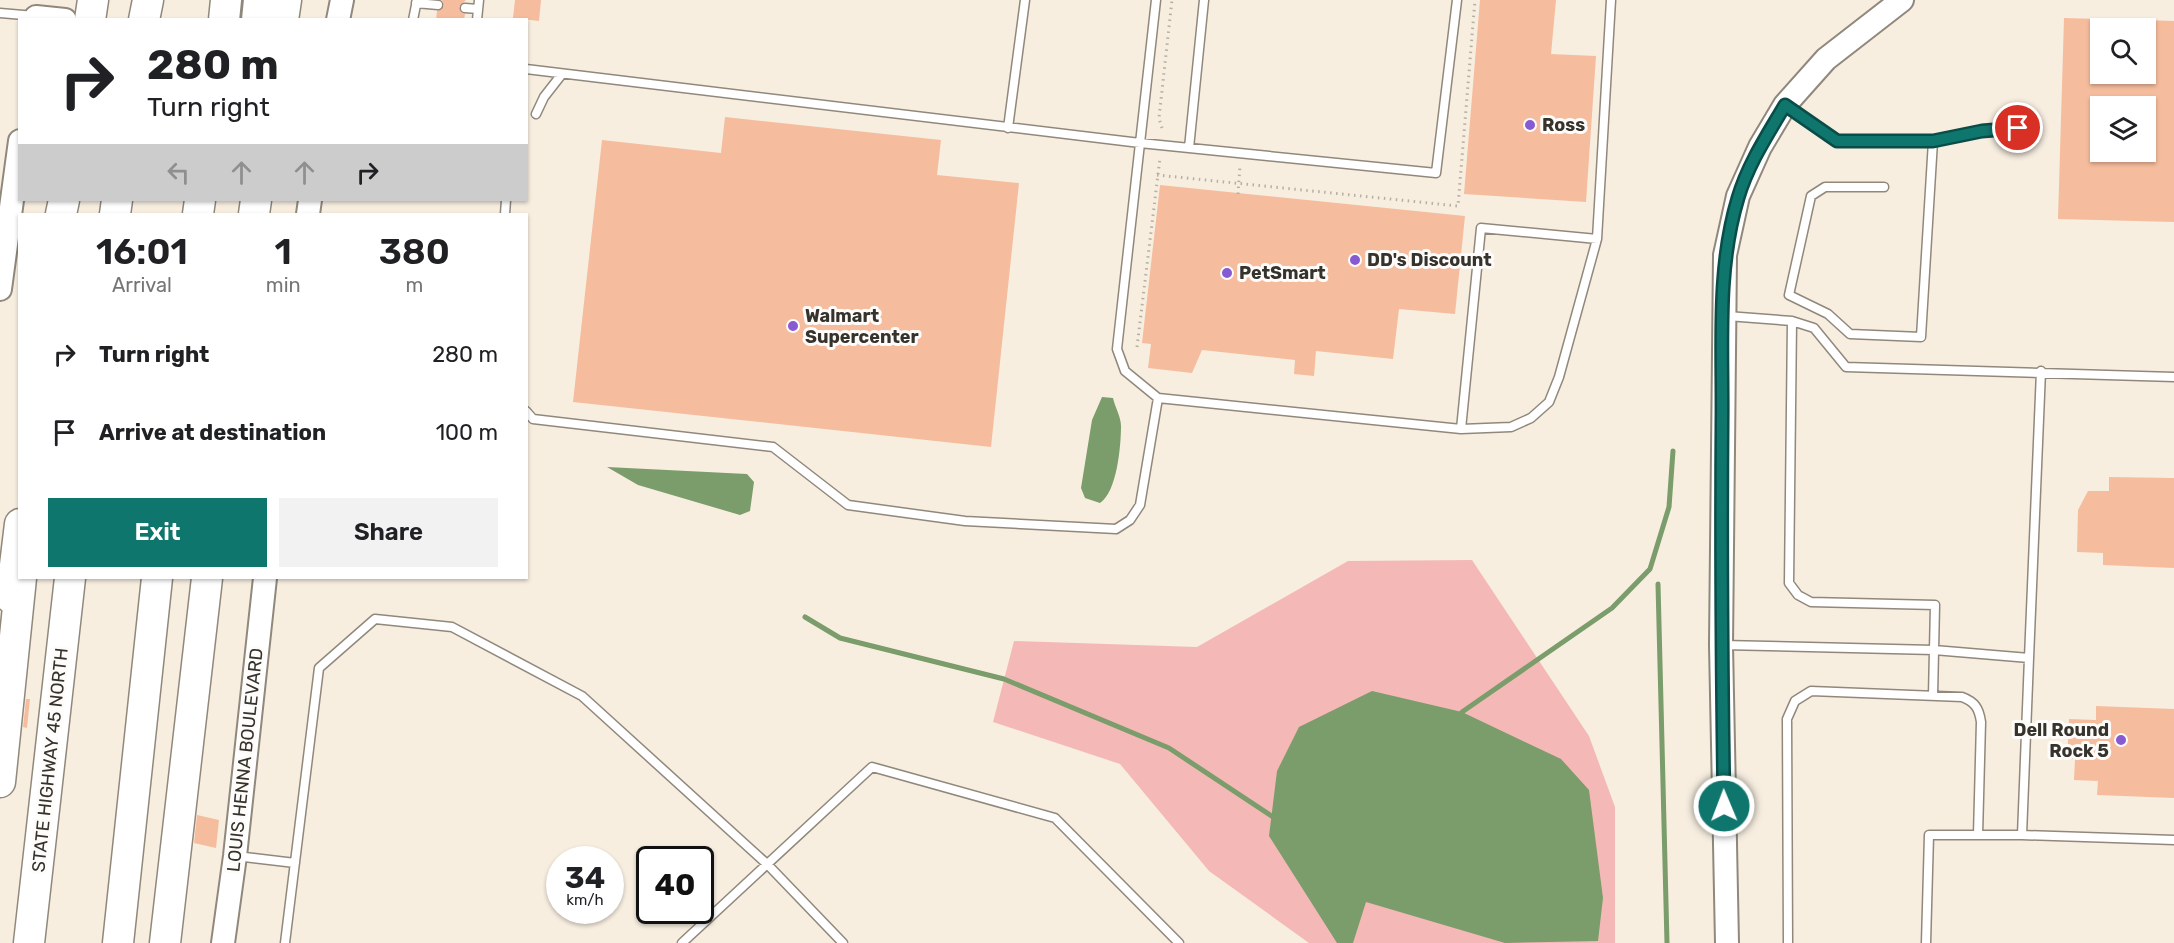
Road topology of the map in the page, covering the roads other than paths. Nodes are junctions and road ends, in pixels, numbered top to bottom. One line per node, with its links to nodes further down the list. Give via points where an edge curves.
1 (87, 0): 21 (highway)
2 (93, 0): 22 (highway)
3 (148, 0): 23 (highway)
4 (226, 0): 24 (highway)
5 (259, 0): 25 (highway)
6 (286, 0): 26 (highway)
7 (342, 0): 27 (street)
8 (1025, 0): 34 (lane)
9 (1156, 0): 36 (lane)
10 (1204, 0): 37 (lane)
11 (1457, 0): 37 (lane, via 1436,173)
12 (1611, 0): 40 (lane)
13 (417, 2): 15 (lane); 28 (lane)
14 (1899, 2): 31 (street, via 1826,59)
15 (438, 5)
16 (479, 5): 17 (lane)
17 (465, 8)
18 (36, 12): 19 (lane); 20 (street)
19 (0, 13)
20 (58, 18)
21 (84, 18)
22 (90, 18)
23 (144, 18)
24 (224, 18)
25 (257, 18)
26 (283, 18)
27 (338, 18)
28 (413, 18)
29 (528, 69): 30 (lane)
30 (562, 74): 32 (lane); 34 (lane)
31 (1785, 105): 35 (lane, via 1837,141); 42 (street, via 1738,196 1725,255)
32 (536, 114)
33 (2036, 127): 35 (lane, via 1982,131)
34 (1008, 128): 36 (lane)
35 (1933, 141): 39 (lane, via 1921,337 1850,334 1828,314 1789,294 1811,196 1825,187)
36 (1140, 143): 37 (lane); 46 (lane, via 1117,350 1125,371)
37 (1189, 148)
38 (18, 156): 41 (street)
39 (1884, 187)
40 (1597, 239): 48 (lane, via 1549,402 1531,418 1511,427); 48 (lane, via 1481,228)
41 (0, 289)
42 (1723, 316): 43 (lane); 56 (street)
43 (1792, 321): 44 (lane, via 1814,328 1846,367); 57 (lane, via 1789,583 1798,595 1811,602 1935,605)
44 (2041, 371): 45 (lane); 58 (lane)
45 (2174, 377)
46 (1158, 398): 47 (lane, via 1140,505 1130,520 1116,529 965,521 848,505 773,447 533,419); 48 (lane)
47 (528, 413)
48 (1461, 429)
49 (18, 542): 59 (highway)
50 (21, 579): 61 (highway)
51 (70, 579): 68 (highway, STATE HIGHWAY 45 NORTH)
52 (157, 579): 69 (highway)
53 (207, 579): 70 (highway)
54 (224, 579): 71 (highway, via 190,828)
55 (265, 579): 65 (street, LOUIS HENNA BOULEVARD)
56 (1721, 645): 57 (lane); 77 (street)
57 (1934, 650): 58 (lane); 60 (lane)
58 (2029, 658): 63 (lane)
59 (1, 696)
60 (1933, 696): 62 (lane, via 1962,697 1976,705 1980,713); 78 (lane, via 1810,691 1801,695 1789,710)
61 (0, 782)
62 (1978, 835): 63 (lane); 79 (lane, via 1929,835)
63 (2022, 835): 64 (lane)
64 (2174, 840)
65 (236, 856): 66 (lane); 72 (street, LOUIS HENNA BOULEVARD)
66 (295, 863): 67 (lane, via 319,668 375,619 452,627 582,696); 73 (lane)
67 (768, 866): 74 (lane); 75 (lane); 76 (lane, via 872,767 1055,818)
68 (29, 943)
69 (117, 943)
70 (165, 943)
71 (179, 943)
72 (223, 943)
73 (285, 943)
74 (682, 943)
75 (843, 943)
76 (1179, 943)
77 (1727, 943)
78 (1788, 943)
79 (1926, 943)

